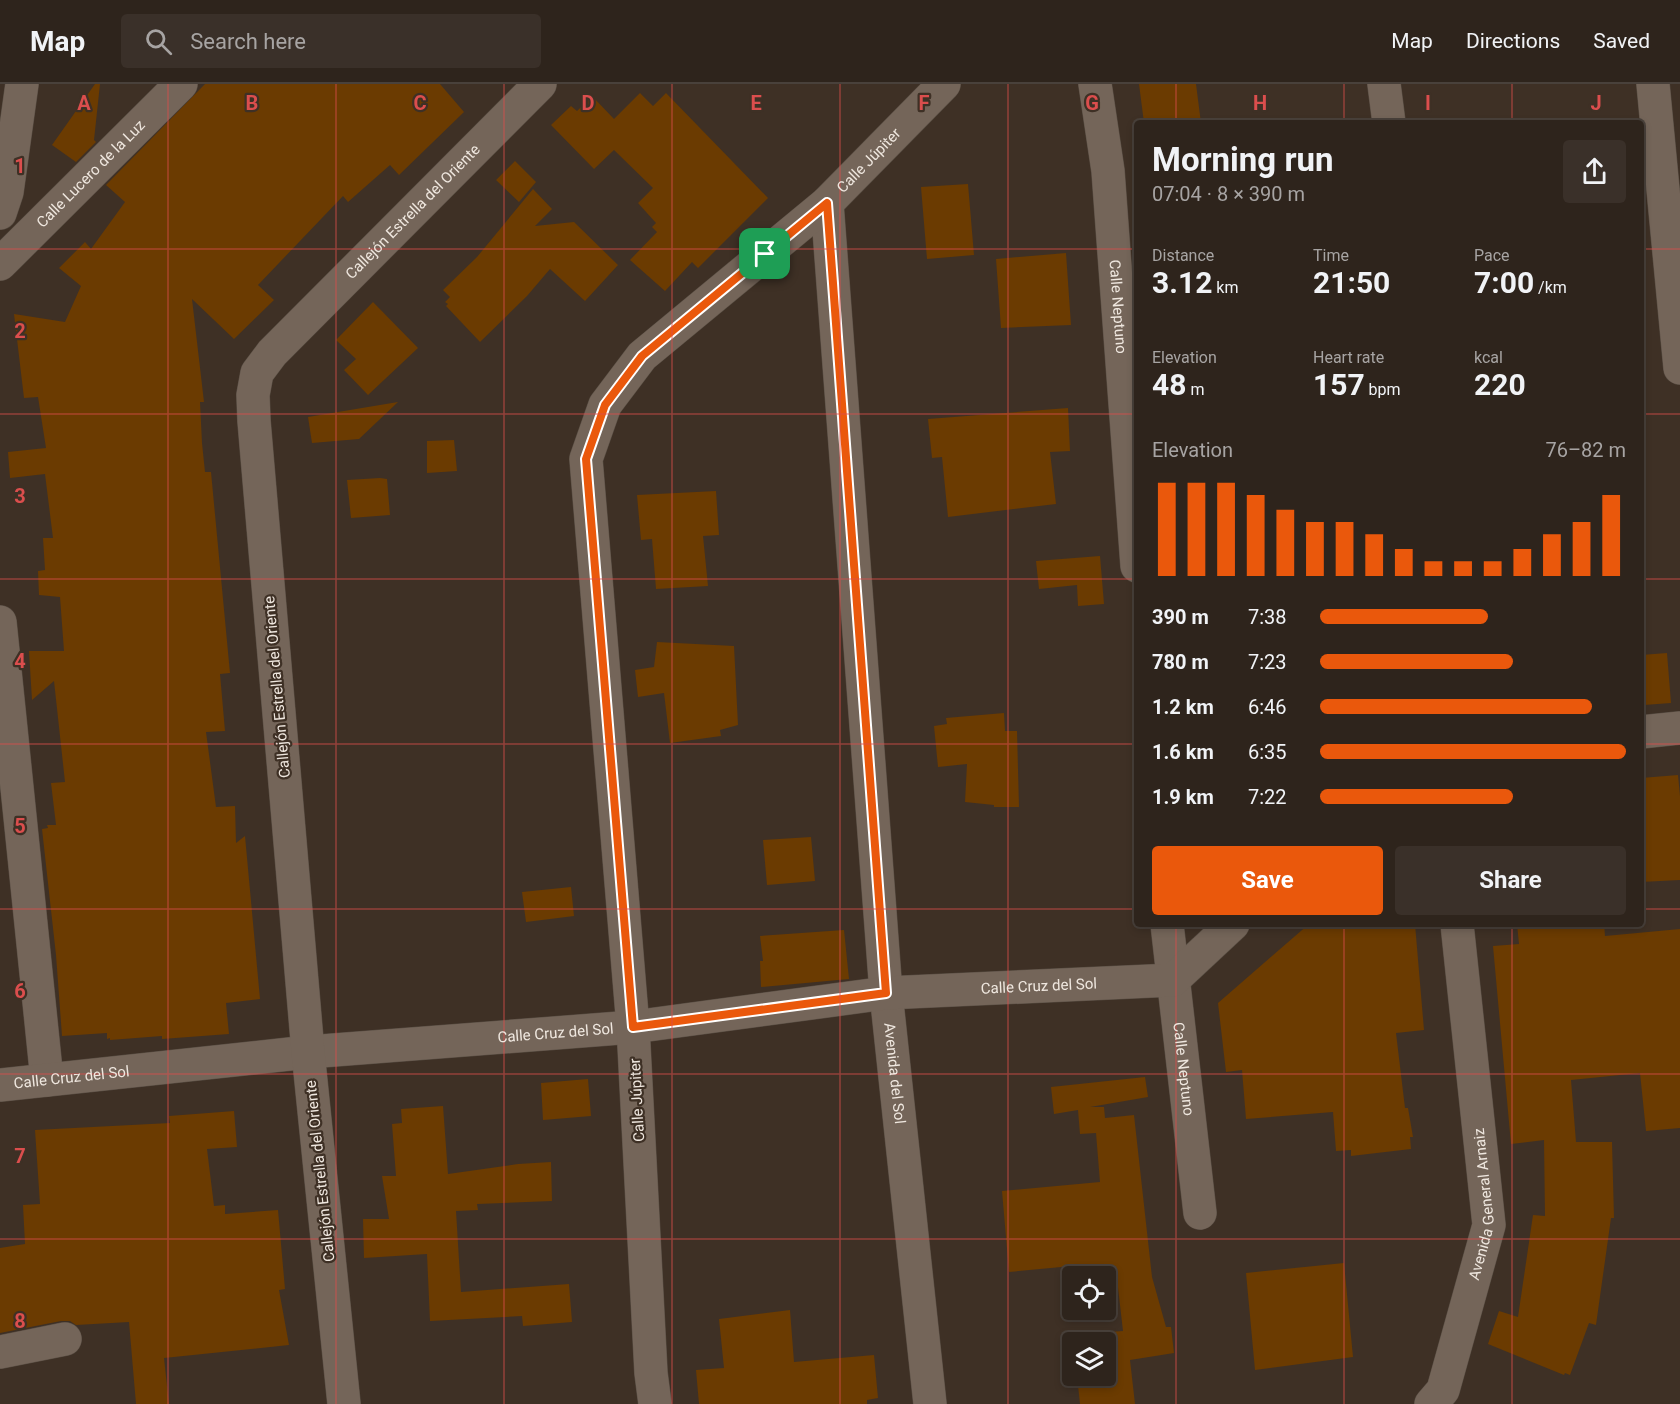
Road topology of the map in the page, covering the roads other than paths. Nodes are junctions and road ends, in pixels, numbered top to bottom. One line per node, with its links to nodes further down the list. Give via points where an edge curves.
1 (22, 84): 10 (street, via 7,192)
2 (181, 84): 11 (street, Calle Lucero de la Luz)
3 (540, 84): 23 (street, Callejón Estrella del Oriente, via 272,353 257,373 254,421)
4 (944, 84): 9 (street, Calle Júpiter)
5 (1095, 84): 13 (street, Calle Neptuno, via 1108,171)
6 (1384, 84): 8 (street)
7 (1653, 84): 12 (street)
8 (1389, 120)
9 (827, 203): 21 (street, Avenida del Sol); 22 (street, Calle Júpiter, via 642,356 605,405 586,459)
10 (0, 213)
11 (0, 264)
12 (1680, 368)
13 (1134, 525)
14 (0, 622): 24 (street)
15 (1680, 728): 16 (street)
16 (1644, 732)
17 (1167, 927): 20 (street, Calle Neptuno)
18 (1230, 927): 20 (street)
19 (1457, 927): 32 (street, Avenida General Arnaiz, via 1489,1225 1443,1390)
20 (1173, 980): 21 (street, Calle Cruz del Sol); 26 (street, Calle Neptuno)
21 (886, 993): 22 (street, Calle Cruz del Sol); 31 (street, Avenida del Sol)
22 (633, 1027): 23 (street, Calle Cruz del Sol); 30 (street, Calle Júpiter)
23 (308, 1052): 24 (street, Calle Cruz del Sol); 29 (street, Callejón Estrella del Oriente)
24 (47, 1080): 25 (street, Calle Cruz del Sol)
25 (0, 1086)
26 (1200, 1213)
27 (65, 1340): 28 (street)
28 (0, 1352)
29 (344, 1404)
30 (655, 1404)
31 (930, 1404)
32 (1431, 1404)

